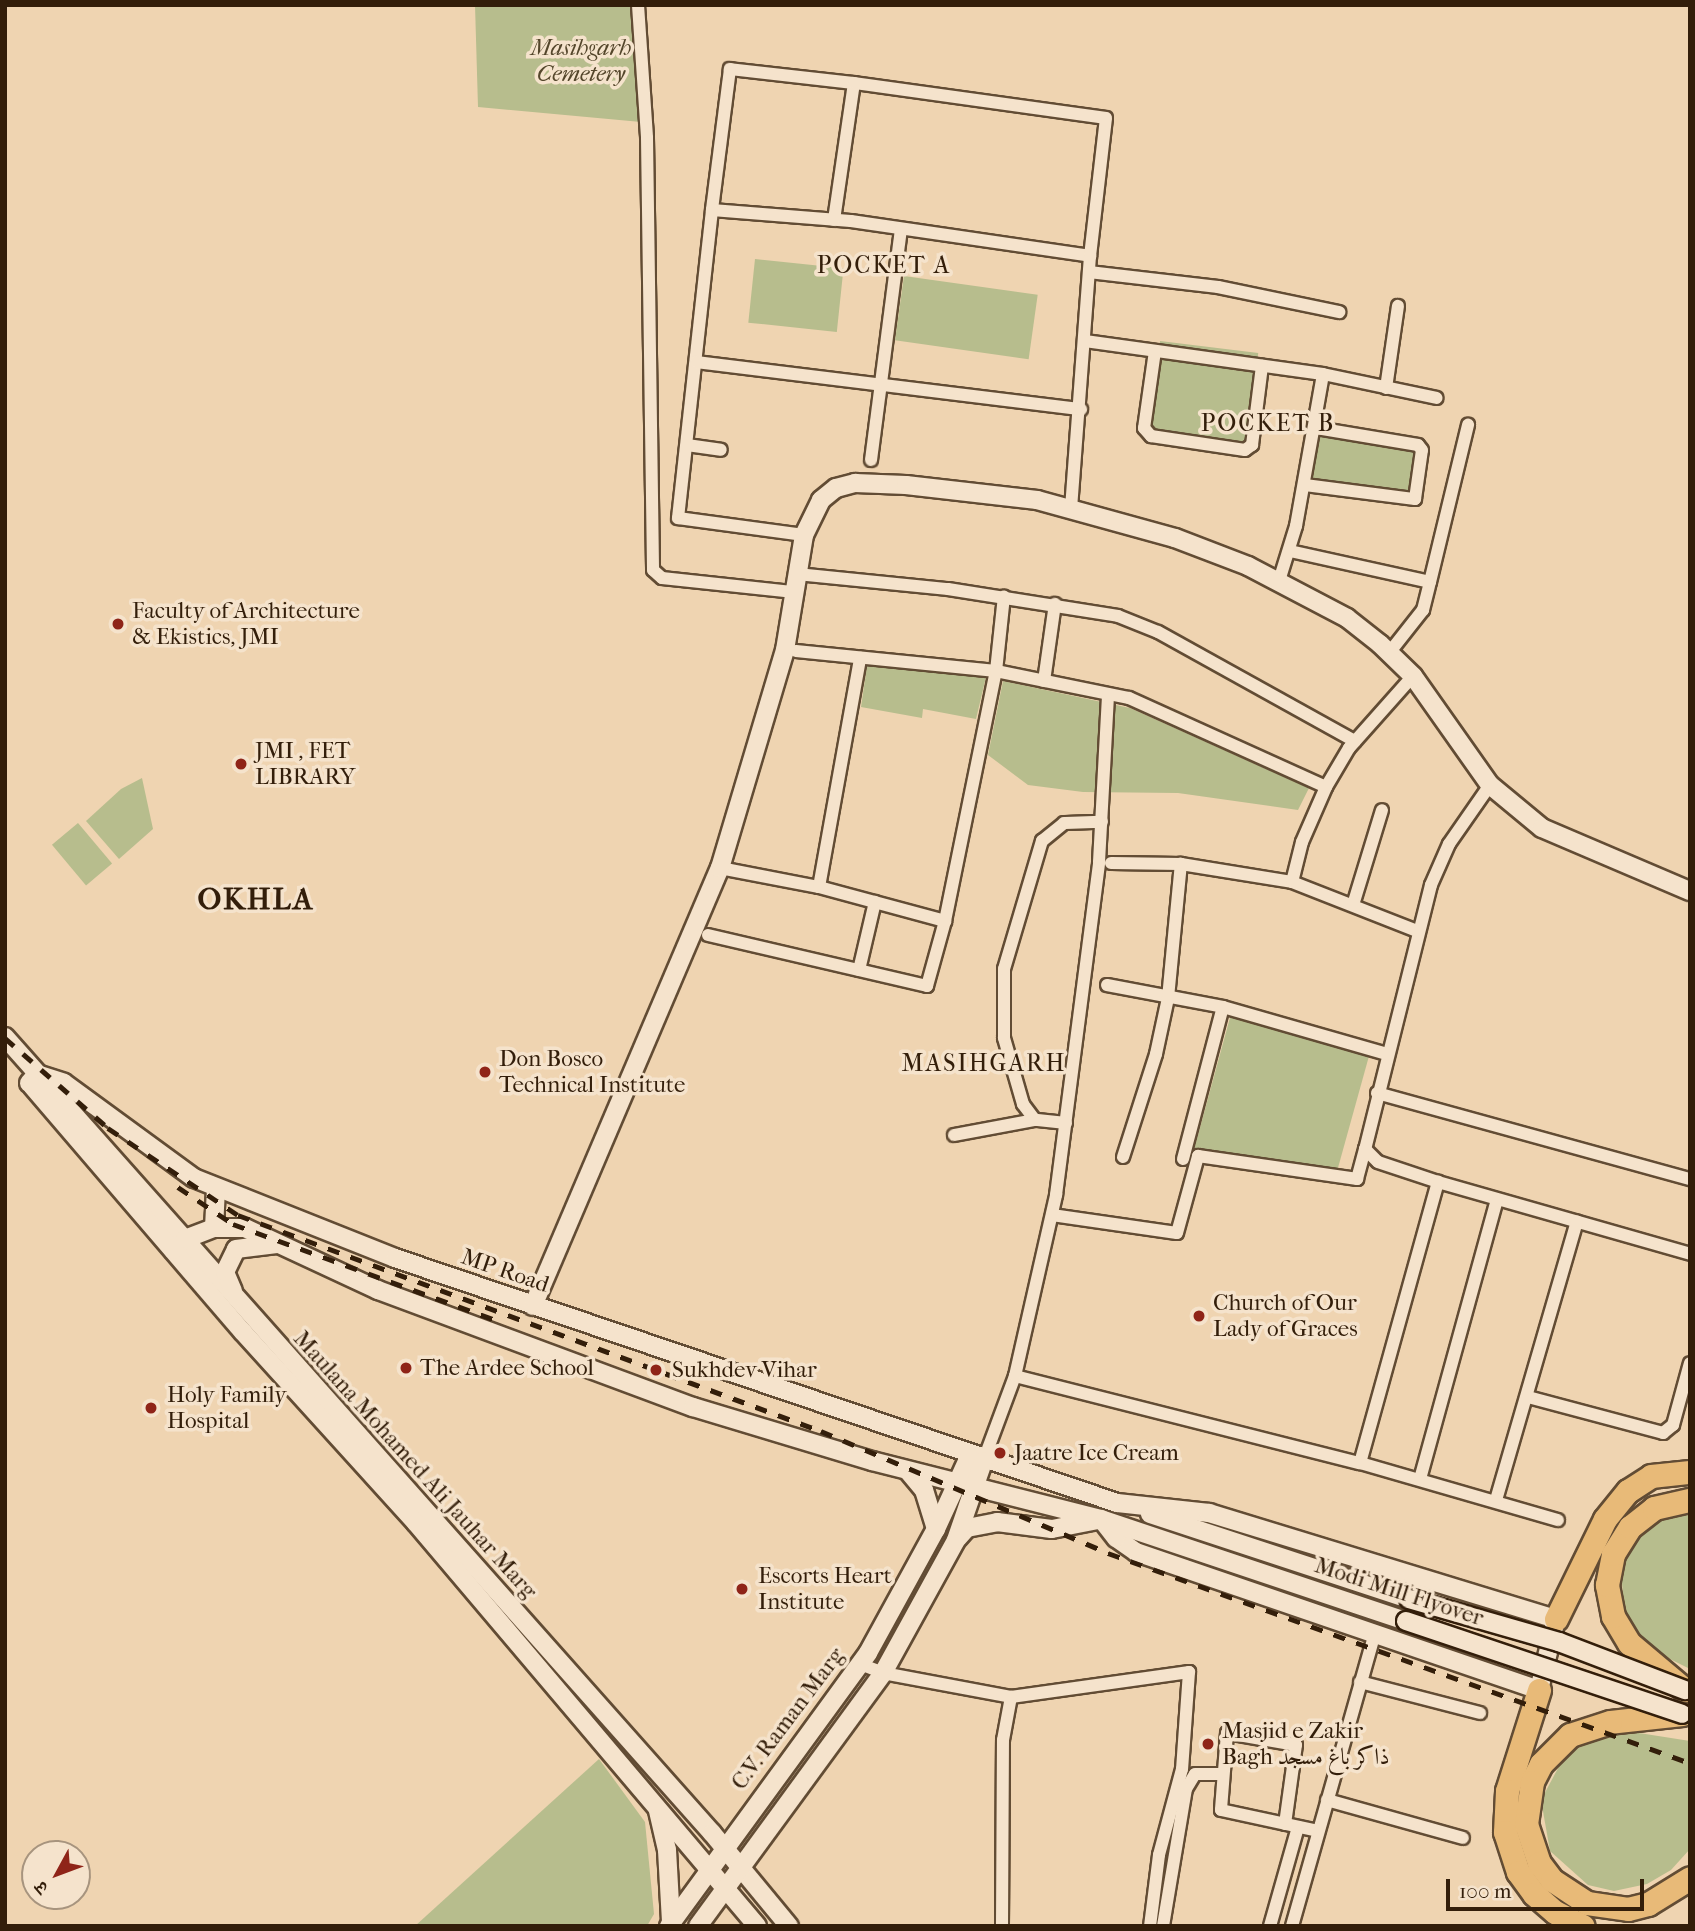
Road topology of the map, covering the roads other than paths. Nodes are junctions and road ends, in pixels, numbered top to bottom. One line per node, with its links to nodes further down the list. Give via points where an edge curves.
1 (638, 5): 31 (street, via 647,138 654,573 662,579)
2 (854, 83): 3 (street, via 730,69); 4 (street); 6 (street, via 1105,117 1108,125)
3 (712, 210): 4 (street); 12 (street)
4 (834, 220): 5 (street)
5 (901, 229): 6 (street); 15 (street)
6 (1090, 256): 7 (street)
7 (1089, 272): 9 (street, via 1218,287); 10 (street)
8 (1398, 306): 16 (street)
9 (1339, 312)
10 (1085, 341): 11 (street); 18 (street)
11 (1154, 351): 13 (street); 13 (street, via 1144,428 1151,436 1245,450 1252,445)
12 (696, 362): 15 (street); 21 (street)
13 (1262, 366): 14 (street)
14 (1323, 374): 16 (street); 20 (street)
15 (879, 384): 18 (street); 23 (street)
16 (1386, 388): 17 (street)
17 (1437, 398)
18 (1081, 409): 25 (street)
19 (1468, 425): 30 (street)
20 (1316, 428): 24 (street); 24 (street, via 1418,445 1422,450 1415,499)
21 (687, 445): 22 (street); 26 (street, via 679,519)
22 (721, 450)
23 (870, 460)
24 (1305, 485): 27 (street)
25 (1071, 507): 26 (main road, via 919,486 855,483 836,488 821,500); 29 (main road, via 1175,538)
26 (804, 535): 28 (main road)
27 (1290, 551): 29 (street); 30 (street)
28 (797, 574): 31 (main road); 32 (street)
29 (1279, 581): 35 (main road, via 1347,618)
30 (1430, 582): 35 (street, via 1423,610)
31 (794, 592): 48 (main road, via 785,650)
32 (1004, 596): 33 (street); 37 (street)
33 (1055, 604): 39 (street); 41 (street, via 1118,616 1158,632)
34 (796, 650): 36 (street)
35 (1389, 653): 38 (main road)
36 (860, 658): 37 (street); 50 (street)
37 (996, 671): 39 (street); 54 (street)
38 (1413, 676): 41 (street); 42 (main road)
39 (1044, 681): 40 (street)
40 (1108, 694): 43 (street, via 1129,698); 45 (street)
41 (1355, 741): 43 (street)
42 (1490, 785): 51 (main road, via 1542,828); 55 (street, via 1449,844)
43 (1326, 787): 49 (street, via 1302,842)
44 (1382, 810): 53 (street)
45 (1102, 822): 66 (street, via 1064,822 1042,841 1004,969 1007,1052 1023,1104); 67 (street)
46 (1111, 863): 47 (street)
47 (1181, 864): 49 (street); 59 (street)
48 (720, 868): 50 (street); 83 (main road)
49 (1292, 882): 53 (street)
50 (819, 887): 52 (street)
51 (1690, 891)
52 (875, 902): 54 (street); 57 (street)
53 (1353, 905): 55 (street)
54 (945, 921): 57 (street, via 927,986)
55 (1417, 931): 62 (street)
56 (708, 935): 57 (street)
57 (859, 970)
58 (1107, 985): 59 (street)
59 (1168, 998): 60 (street); 70 (street, via 1156,1054)
60 (1223, 1007): 62 (street); 71 (street)
61 (5, 1037): 64 (main road, Maulana Mohamed Ali Jauhar Marg)
62 (1387, 1054): 65 (street)
63 (5, 1056): 64 (main road, Maulana Mohamed Ali Jauhar Marg)
64 (33, 1079): 74 (main road, MP Road, via 64,1083 194,1178); 80 (main road, Maulana Mohamed Ali Jauhar Marg)
65 (1377, 1093): 69 (street); 72 (street)
66 (1035, 1120): 67 (street); 68 (street)
67 (1066, 1123): 76 (street)
68 (954, 1135)
69 (1365, 1149): 73 (street, via 1378,1162); 76 (street, via 1357,1179 1198,1156 1177,1233)
70 (1123, 1157)
71 (1182, 1159)
72 (1690, 1179)
73 (1438, 1182): 75 (street); 89 (street)
74 (216, 1188): 78 (main road); 83 (main road, MP Road)
75 (1497, 1199): 77 (street); 91 (street)
76 (1052, 1215): 85 (street)
77 (1577, 1222): 81 (street); 86 (street)
78 (214, 1228): 79 (main road, via 245,1228); 80 (main road)
79 (284, 1244): 82 (main road, via 244,1247 228,1260 225,1272); 88 (main road, via 378,1290 693,1407)
80 (179, 1245): 82 (main road, Maulana Mohamed Ali Jauhar Marg); 112 (main road, Maulana Mohamed Ali Jauhar Marg)
81 (1690, 1254)
82 (239, 1306): 116 (main road, Maulana Mohamed Ali Jauhar Marg, via 712,1833)
83 (533, 1306): 87 (main road, MP Road)
84 (1690, 1363): 86 (street, via 1673,1425 1663,1433)
85 (1015, 1376): 87 (street); 89 (street)
86 (1528, 1397): 93 (street)
87 (976, 1459): 92 (main road, C.V. Raman Marg); 95 (main road, MP Road)
88 (872, 1461): 92 (main road); 98 (main road, via 914,1473)
89 (1360, 1463): 91 (street)
90 (1690, 1472): 100 (highway, via 1651,1476 1628,1491 1605,1519)
91 (1420, 1479): 93 (street)
92 (968, 1485): 96 (main road, Modi Mill Flyover); 98 (main road, C.V. Raman Marg); 99 (main road, C.V. Raman Marg)
93 (1496, 1500): 97 (street)
94 (1690, 1500): 106 (highway, via 1654,1508 1630,1527 1613,1554 1607,1585 1613,1616 1629,1643)
95 (1117, 1503): 100 (main road, via 1209,1513); 106 (main road, Modi Mill Flyover, bridge, via 1559,1642)
96 (1101, 1519): 99 (main road, via 1052,1529 997,1522 967,1528); 101 (main road, via 1116,1538 1136,1552); 109 (main road, Modi Mill Flyover, bridge)
97 (1558, 1520)
98 (936, 1529): 102 (main road, C.V. Raman Marg)
99 (956, 1540): 103 (main road, C.V. Raman Marg)
100 (1556, 1619): 105 (main road)
101 (1375, 1633): 104 (street); 105 (main road)
102 (859, 1664): 103 (street); 116 (main road, C.V. Raman Marg)
103 (883, 1672): 107 (street); 118 (main road, C.V. Raman Marg)
104 (1360, 1682): 108 (street); 111 (street)
105 (1539, 1690): 130 (highway, via 1507,1791 1505,1832 1518,1872 1534,1894 1555,1912)
106 (1685, 1690)
107 (1011, 1697): 125 (street, via 1003,1740); 126 (street, via 1189,1672 1182,1769 1159,1855)
108 (1479, 1713)
109 (1682, 1714): 119 (highway, via 1610,1722 1570,1735 1541,1764 1529,1793 1526,1824 1539,1863 1560,1886 1587,1903 1628,1909 1648,1905)
110 (1221, 1774): 113 (street, via 1221,1810); 113 (street, via 1227,1733 1296,1745); 127 (street, via 1195,1774 1186,1788)
111 (1327, 1800): 114 (street); 115 (street)
112 (657, 1808): 117 (main road, Maulana Mohamed Ali Jauhar Marg); 121 (main road, via 667,1850)
113 (1292, 1825): 114 (street); 128 (street)
114 (1318, 1832): 129 (street)
115 (1463, 1838)
116 (721, 1849): 117 (main road, C.V. Raman Marg); 118 (main road, Maulana Mohamed Ali Jauhar Marg)
117 (707, 1868): 120 (main road, Maulana Mohamed Ali Jauhar Marg); 121 (main road, C.V. Raman Marg)
118 (736, 1868): 120 (main road, C.V. Raman Marg); 124 (main road, Maulana Mohamed Ali Jauhar Marg)
119 (1687, 1881)
120 (722, 1889): 122 (main road, C.V. Raman Marg); 123 (main road, Maulana Mohamed Ali Jauhar Marg)
121 (670, 1924)
122 (698, 1926)
123 (757, 1926)
124 (789, 1926)
125 (1002, 1926)
126 (1150, 1926)
127 (1163, 1926)
128 (1269, 1926)
129 (1292, 1926)
130 (1583, 1926)

